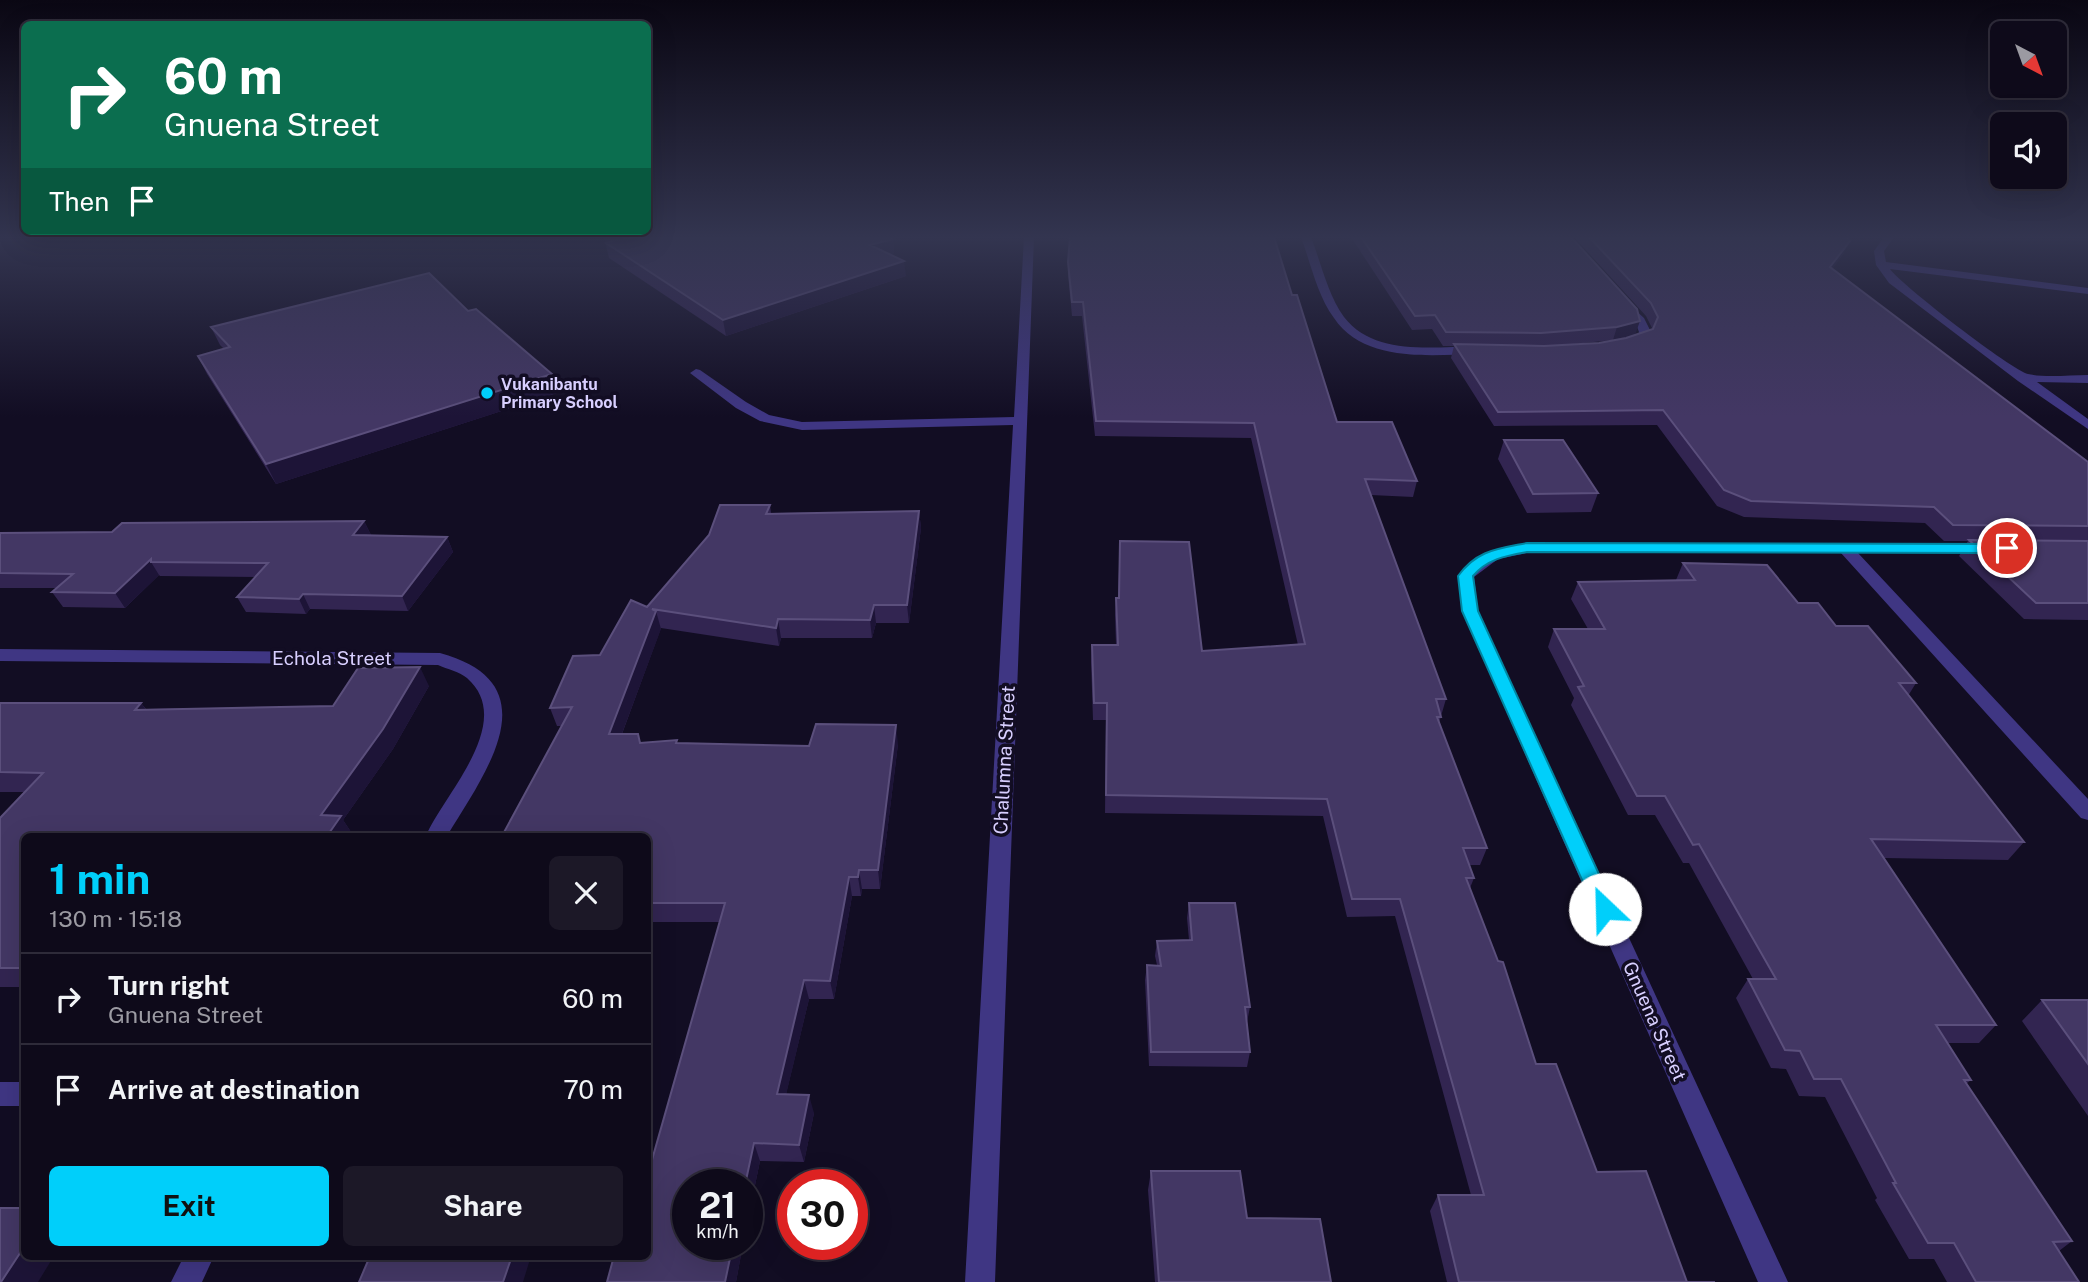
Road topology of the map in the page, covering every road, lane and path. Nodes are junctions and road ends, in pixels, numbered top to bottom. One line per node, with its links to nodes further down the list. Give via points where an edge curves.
1 (1026, 297): 10 (street, Chalumna Street)
2 (1330, 297): 6 (street, via 1338,317 1350,330 1381,345)
3 (1619, 297): 5 (street, via 1645,332 1632,346)
4 (1912, 297): 8 (street)
5 (1614, 349)
6 (1485, 351)
7 (696, 373): 10 (street, via 765,418 793,425)
8 (2022, 378): 9 (street); 11 (street)
9 (2088, 379)
10 (1020, 422): 21 (street, Chalumna Street)
11 (2088, 425)
12 (1845, 548): 13 (street, Gnuena Street); 15 (street); 22 (street, Gnuena Street, via 1527,548 1476,562 1466,576 1470,611)
13 (2007, 548)
14 (0, 655): 16 (street, Echola Street, via 440,659 461,664 480,676 491,691 495,710 491,735 478,764)
15 (2088, 812)
16 (438, 833)
17 (0, 1094): 18 (street)
18 (21, 1094)
19 (198, 1260): 20 (street)
20 (186, 1282)
21 (979, 1282)
22 (1773, 1282)

